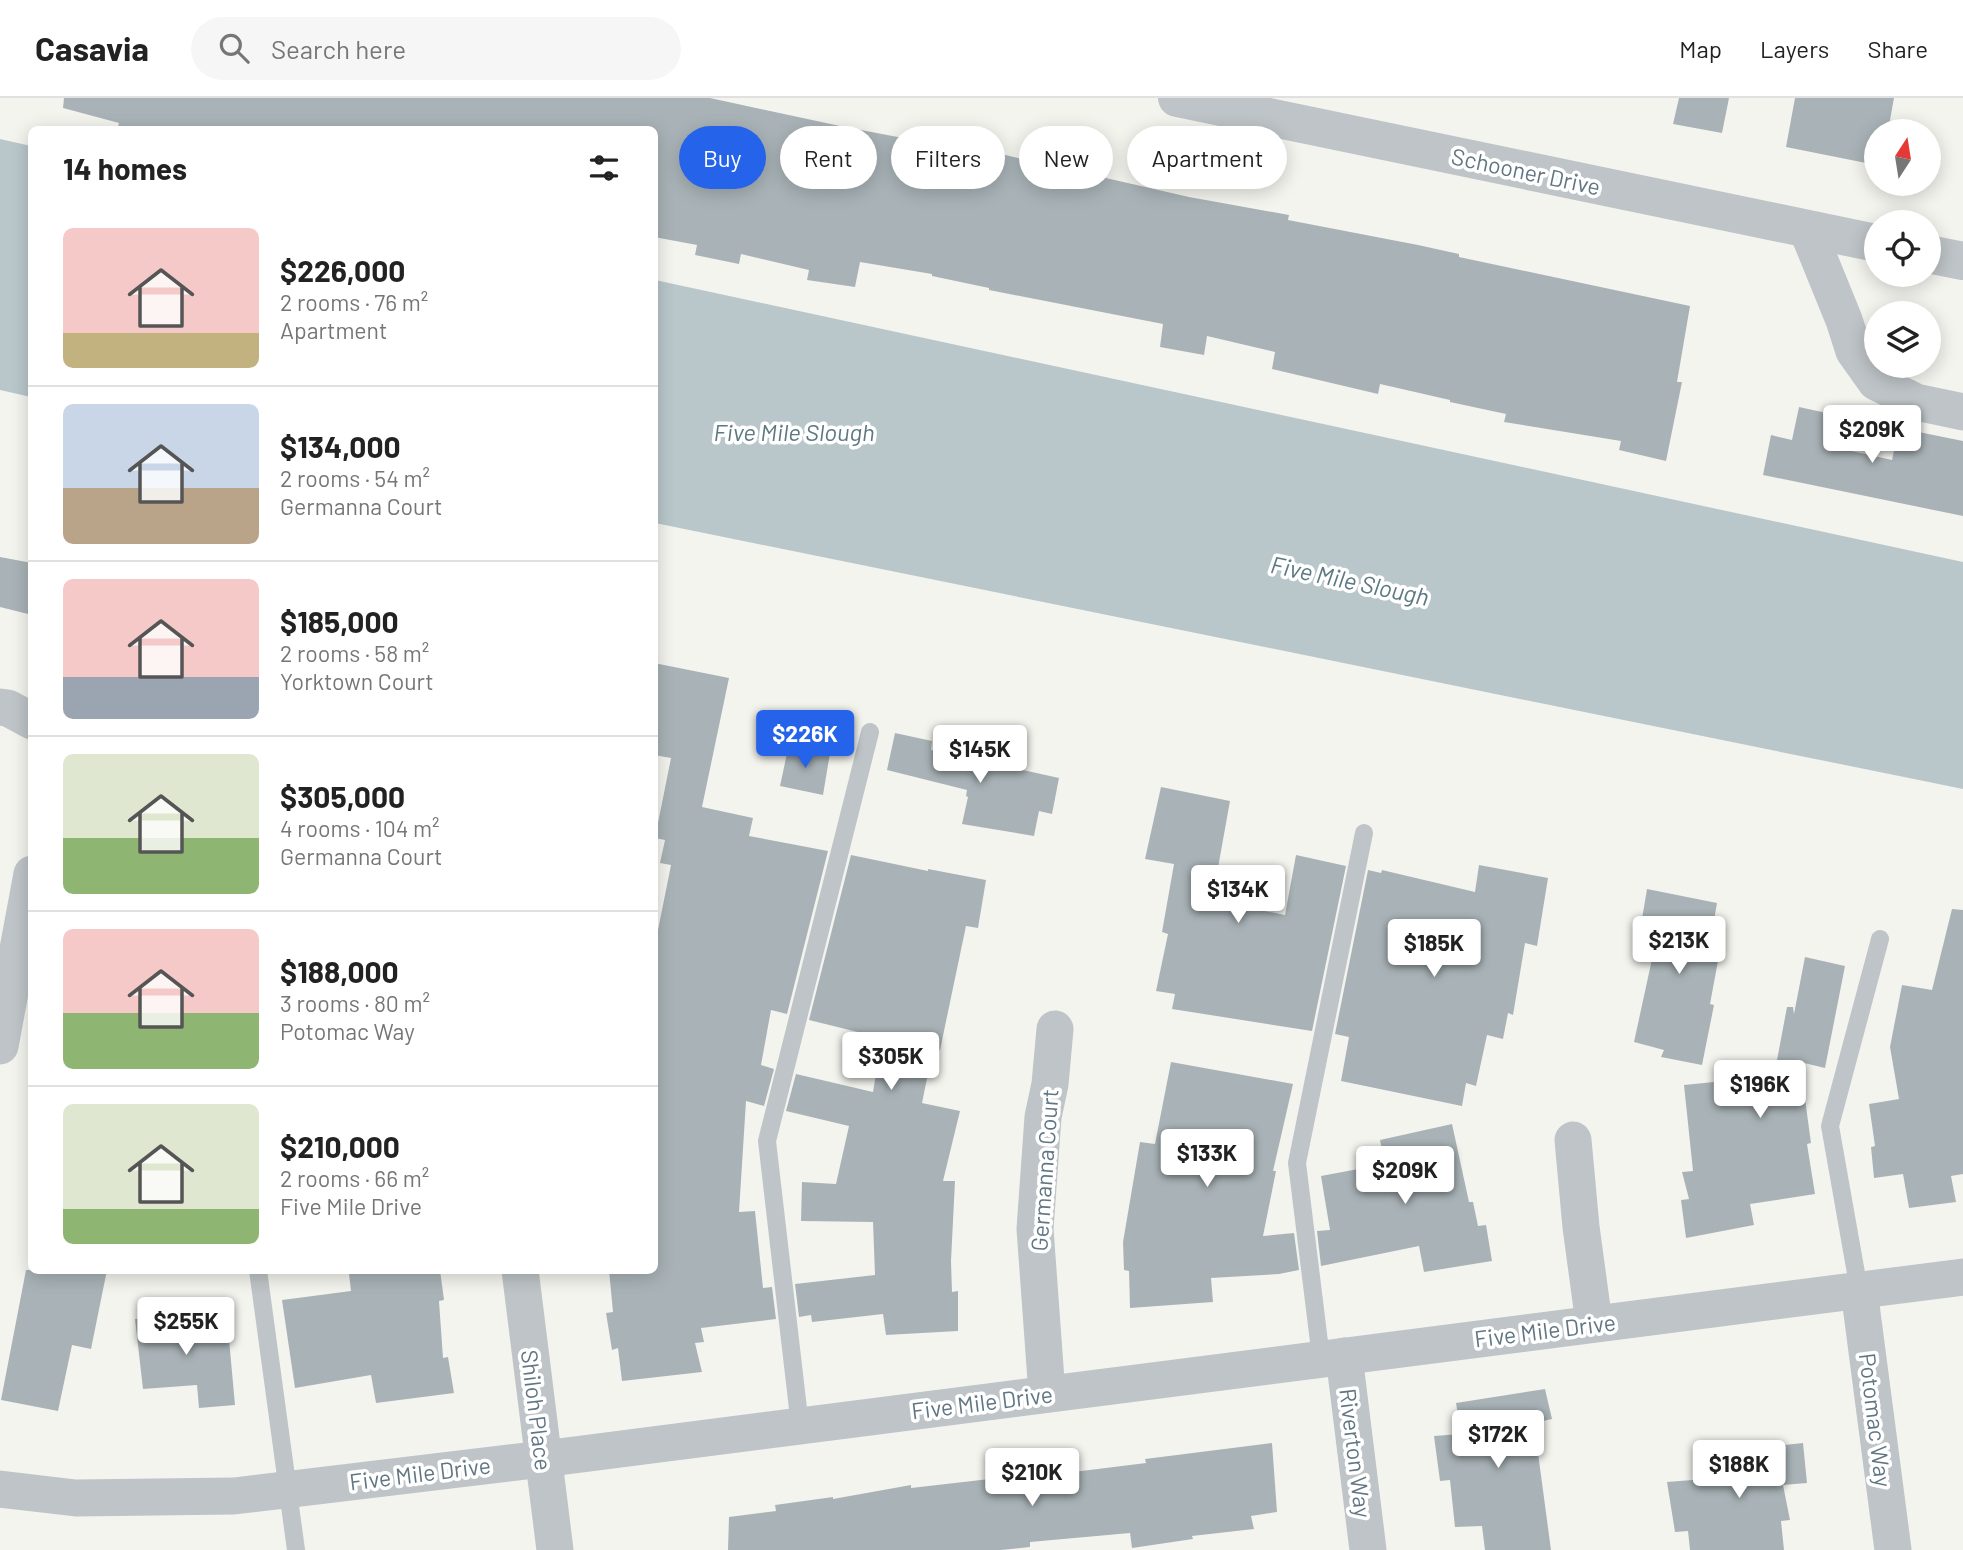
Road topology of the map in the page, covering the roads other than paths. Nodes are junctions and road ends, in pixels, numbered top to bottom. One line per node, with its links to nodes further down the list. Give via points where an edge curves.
1 (1177, 98): 2 (street, Schooner Drive)
2 (1807, 229): 3 (street, Schooner Drive); 6 (street, via 1854,351 1876,382 1916,402)
3 (1864, 241)
4 (1941, 257): 5 (street)
5 (1963, 261)
6 (1963, 412)
7 (0, 707): 8 (street)
8 (28, 719)
9 (870, 732): 23 (lane, via 767,1141)
10 (1364, 833): 21 (lane, via 1297,1163)
11 (28, 896): 14 (street)
12 (1880, 939): 19 (lane, via 1830,1126)
13 (1055, 1029): 22 (street, Germanna Court, via 1035,1229)
14 (0, 1046)
15 (1573, 1140): 20 (street)
16 (259, 1274): 26 (lane)
17 (520, 1274): 24 (street, Shiloh Place)
18 (1963, 1277): 19 (street, Five Mile Drive)
19 (1859, 1290): 20 (street, Five Mile Drive); 30 (street, Potomac Way)
20 (1594, 1323): 21 (street, Five Mile Drive)
21 (1332, 1357): 22 (street, Five Mile Drive); 29 (street, Riverton Way)
22 (1047, 1394): 23 (street, Five Mile Drive)
23 (800, 1426): 24 (street, Five Mile Drive)
24 (543, 1459): 26 (street, Five Mile Drive); 28 (street, Shiloh Place)
25 (0, 1489): 26 (street, Five Mile Drive, via 76,1499 234,1496)
26 (288, 1489): 27 (lane)
27 (296, 1550)
28 (555, 1550)
29 (1368, 1550)
30 (1893, 1550)

